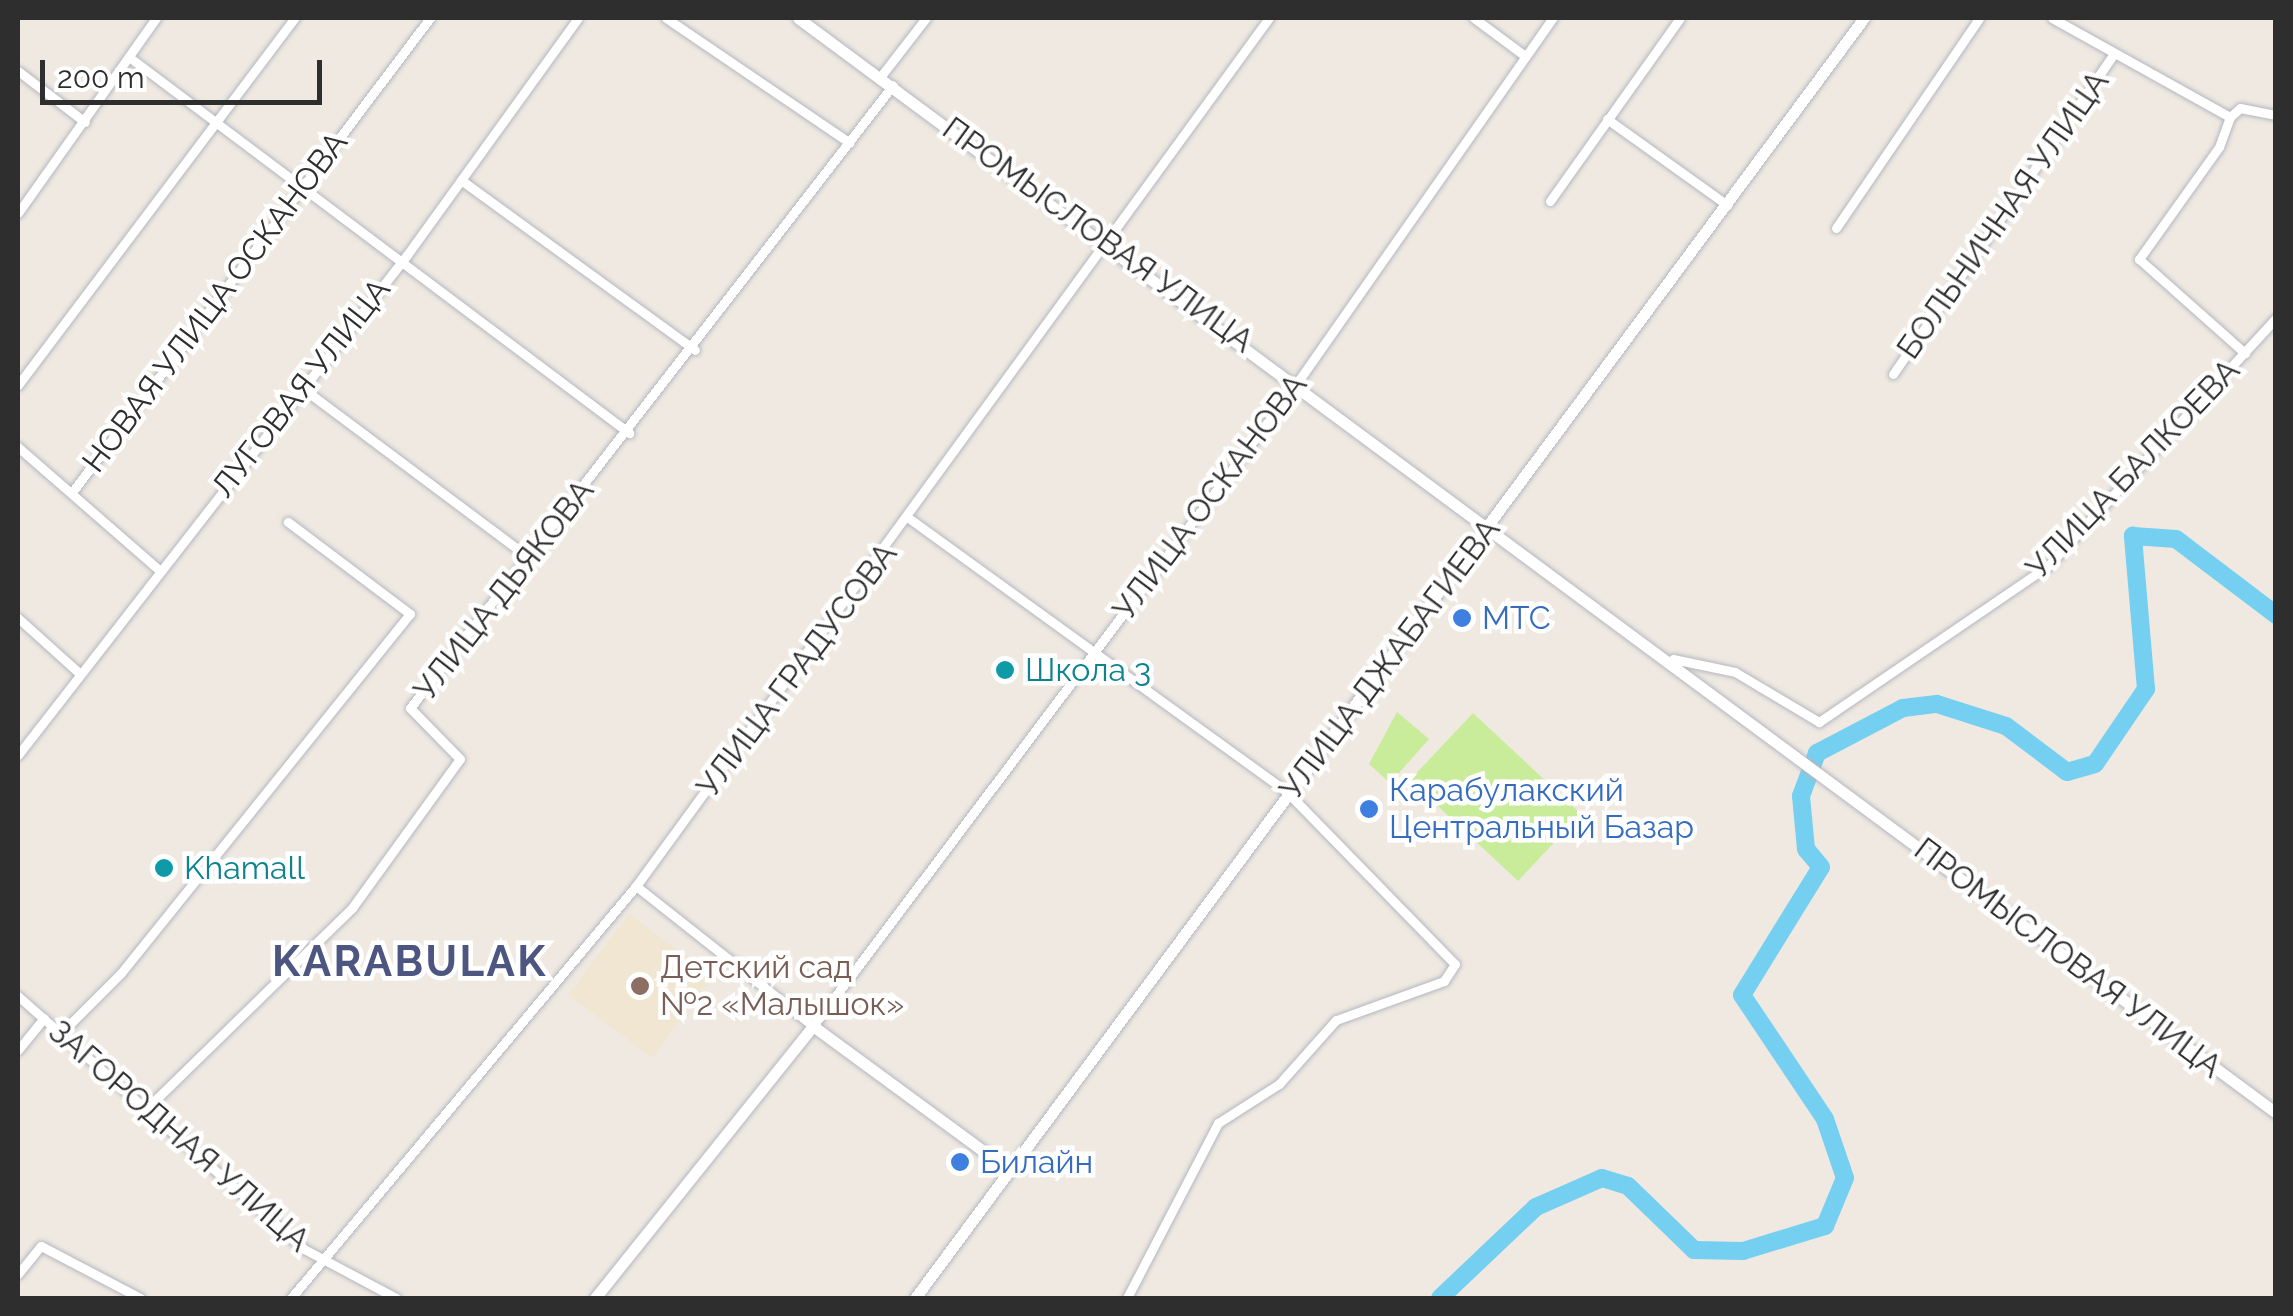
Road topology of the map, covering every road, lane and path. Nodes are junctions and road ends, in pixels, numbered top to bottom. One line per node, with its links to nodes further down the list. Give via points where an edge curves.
1 (156, 18): 17 (street)
2 (296, 18): 25 (street)
3 (430, 18): 28 (street, НОВАЯ УЛИЦА ОСКАНОВА)
4 (578, 18): 27 (street, ЛУГОВАЯ УЛИЦА)
5 (666, 18): 26 (street)
6 (798, 18): 19 (main road, ПРОМЫСЛОВАЯ УЛИЦА)
7 (926, 18): 19 (street)
8 (1269, 18): 33 (street, УЛИЦА ГРАДУСОВА, via 1124,210)
9 (1474, 18): 16 (street)
10 (1553, 18): 16 (street, УЛИЦА ОСКАНОВА)
11 (1680, 18): 23 (street)
12 (1864, 18): 30 (main road, УЛИЦА ДЖАБАГИЕВА)
13 (1980, 18): 32 (street)
14 (2052, 18): 15 (street)
15 (2113, 55): 22 (street); 38 (street, БОЛЬНИЧНАЯ УЛИЦА)
16 (1526, 56): 39 (street, УЛИЦА ОСКАНОВА)
17 (133, 60): 24 (street); 25 (street)
18 (18, 71): 24 (street)
19 (881, 76): 20 (main road, ПРОМЫСЛОВАЯ УЛИЦА)
20 (893, 85): 26 (street, УЛИЦА ДЬЯКОВА); 33 (main road, ПРОМЫСЛОВАЯ УЛИЦА)
21 (2276, 115): 22 (street, via 2240,108)
22 (2230, 117): 37 (street, via 2220,147 2139,259)
23 (1607, 119): 29 (street); 30 (street)
24 (85, 122): 31 (street)
25 (216, 124): 28 (street); 40 (street)
26 (850, 143): 36 (street, УЛИЦА ДЬЯКОВА)
27 (461, 180): 34 (street, ЛУГОВАЯ УЛИЦА); 36 (street)
28 (300, 190): 34 (street); 44 (street, НОВАЯ УЛИЦА ОСКАНОВА)
29 (1550, 201)
30 (1727, 205): 47 (main road, УЛИЦА ДЖАБАГИЕВА)
31 (18, 213)
32 (1836, 228)
33 (1111, 242): 39 (main road, ПРОМЫСЛОВАЯ УЛИЦА); 45 (street, УЛИЦА ГРАДУСОВА)
34 (401, 259): 41 (street, ЛУГОВАЯ УЛИЦА); 42 (street)
35 (2276, 318): 37 (street, УЛИЦА БАЛКОЕВА)
36 (695, 350): 42 (street, УЛИЦА ДЬЯКОВА)
37 (2245, 353): 52 (street, УЛИЦА БАЛКОЕВА, via 2048,566 1819,722 1734,672)
38 (1892, 374)
39 (1298, 383): 47 (main road, ПРОМЫСЛОВАЯ УЛИЦА); 51 (street, УЛИЦА ОСКАНОВА)
40 (18, 385)
41 (301, 387): 48 (street); 49 (street, ЛУГОВАЯ УЛИЦА)
42 (629, 433): 48 (street, УЛИЦА ДЬЯКОВА)
43 (18, 447): 44 (street)
44 (72, 491): 49 (street)
45 (910, 518): 51 (street); 56 (street, УЛИЦА ГРАДУСОВА)
46 (288, 522): 60 (street, via 410,614 134,957)
47 (1492, 524): 52 (main road, ПРОМЫСЛОВАЯ УЛИЦА); 55 (main road, УЛИЦА ДЖАБАГИЕВА)
48 (528, 556): 62 (street, УЛИЦА ДЬЯКОВА, via 410,708 460,759 352,908)
49 (160, 571): 53 (street, ЛУГОВАЯ УЛИЦА)
50 (18, 618): 53 (street)
51 (1093, 650): 55 (street); 59 (street, УЛИЦА ОСКАНОВА)
52 (1674, 659): 63 (main road, ПРОМЫСЛОВАЯ УЛИЦА)
53 (79, 674): 54 (street, ЛУГОВАЯ УЛИЦА)
54 (18, 755)
55 (1288, 794): 64 (main road, УЛИЦА ДЖАБАГИЕВА); 72 (street, via 1455,964 1444,981 1336,1020 1279,1084 1218,1123)
56 (636, 886): 59 (street); 65 (street, УЛИЦА ГРАДУСОВА)
57 (18, 996): 58 (street, ЗАГОРОДНАЯ УЛИЦА)
58 (44, 1018): 60 (street, ЗАГОРОДНАЯ УЛИЦА); 61 (street)
59 (813, 1026): 64 (main road); 70 (main road, УЛИЦА ОСКАНОВА)
60 (61, 1033): 62 (street, ЗАГОРОДНАЯ УЛИЦА)
61 (18, 1050)
62 (144, 1110): 65 (street, ЗАГОРОДНАЯ УЛИЦА)
63 (2276, 1113)
64 (1008, 1169): 71 (main road, УЛИЦА ДЖАБАГИЕВА)
65 (320, 1258): 68 (street, УЛИЦА ГРАДУСОВА); 69 (street, ЗАГОРОДНАЯ УЛИЦА)
66 (18, 1274): 67 (street, via 41,1246)
67 (140, 1298)
68 (292, 1298)
69 (396, 1298)
70 (595, 1298)
71 (915, 1298)
72 (1127, 1298)

